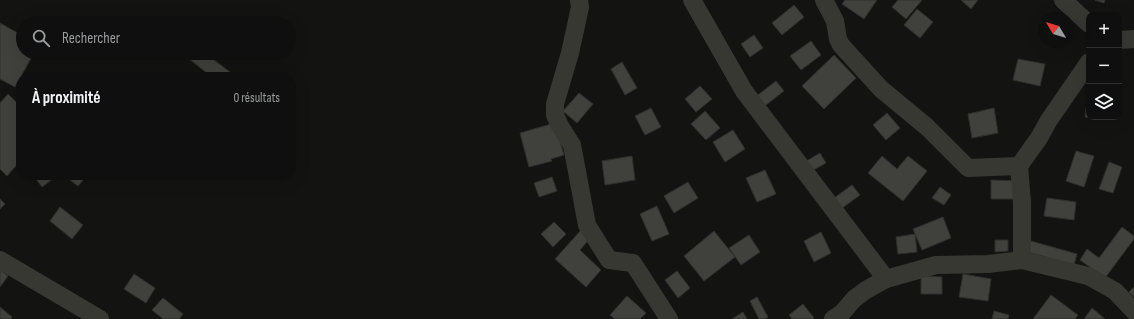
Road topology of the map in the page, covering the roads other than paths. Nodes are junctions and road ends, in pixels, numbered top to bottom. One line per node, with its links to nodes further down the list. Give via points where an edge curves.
1 (579, 0): 15 (street, via 580,7 570,53 555,104 560,126 572,145 587,225 609,260 633,263)
2 (692, 0): 12 (street, via 744,91)
3 (824, 0): 9 (street, via 835,21 841,45 881,89 927,127 968,168)
4 (1063, 0): 5 (street)
5 (1086, 21)
6 (1134, 39): 7 (street)
7 (1122, 40)
8 (1086, 66): 9 (street)
9 (1019, 166): 11 (street)
10 (0, 260): 14 (street)
11 (1022, 260): 12 (street, via 988,264 936,265); 13 (street, via 1088,276 1115,291)
12 (886, 279): 16 (street, via 854,299)
13 (1134, 311)
14 (100, 319)
15 (669, 319)
16 (833, 319)

